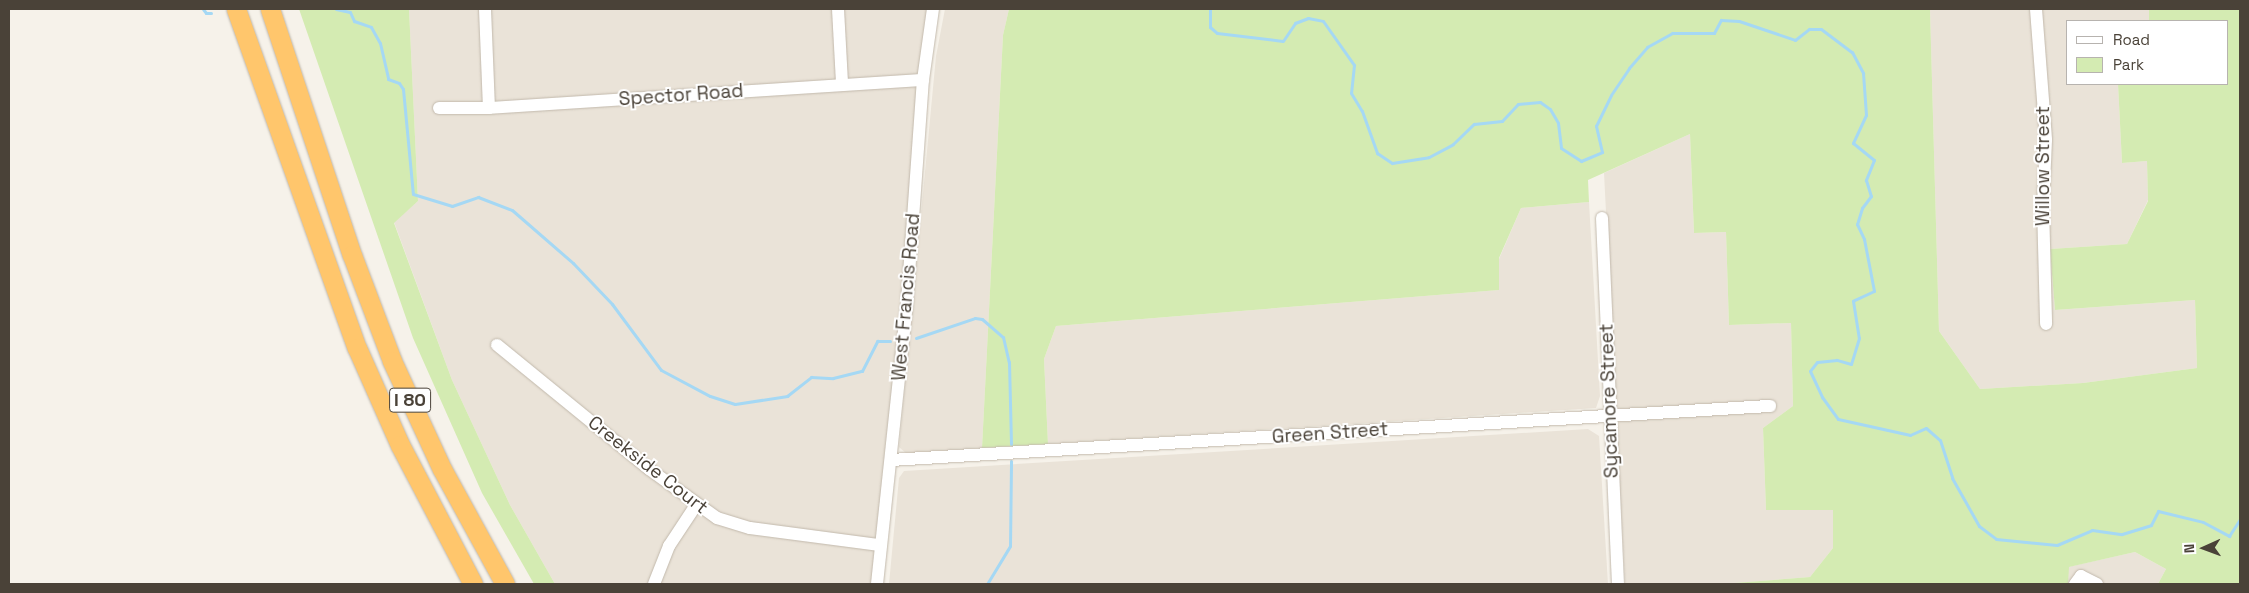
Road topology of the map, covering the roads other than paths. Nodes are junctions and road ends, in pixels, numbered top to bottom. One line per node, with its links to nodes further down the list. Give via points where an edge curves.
1 (236, 9): 19 (highway, I 80, via 357,348 400,444)
2 (270, 9): 20 (highway, I 80, via 352,256 392,361 442,469)
3 (485, 9): 10 (street)
4 (838, 9): 8 (street)
5 (933, 9): 7 (street, West Francis Road)
6 (2036, 9): 12 (street, Willow Street, via 2046,140 2043,206)
7 (923, 80): 8 (street, Spector Road); 16 (street, West Francis Road, via 907,302)
8 (842, 84): 10 (street, Spector Road)
9 (439, 108): 10 (street, Spector Road)
10 (489, 108)
11 (1602, 218): 15 (street, Sycamore Street)
12 (2046, 324)
13 (497, 345): 17 (street, Creekside Court)
14 (1770, 406): 15 (street, Green Street)
15 (1608, 416): 16 (street, Green Street); 23 (street, Sycamore Street)
16 (891, 460): 18 (street, West Francis Road)
17 (696, 505): 18 (street, Creekside Court, via 717,518 747,527); 21 (street, via 669,546)
18 (880, 545): 22 (street, West Francis Road)
19 (473, 584)
20 (505, 584)
21 (654, 584)
22 (877, 584)
23 (1618, 584)
24 (2075, 584): 25 (street, via 2081,576)
25 (2097, 584)

